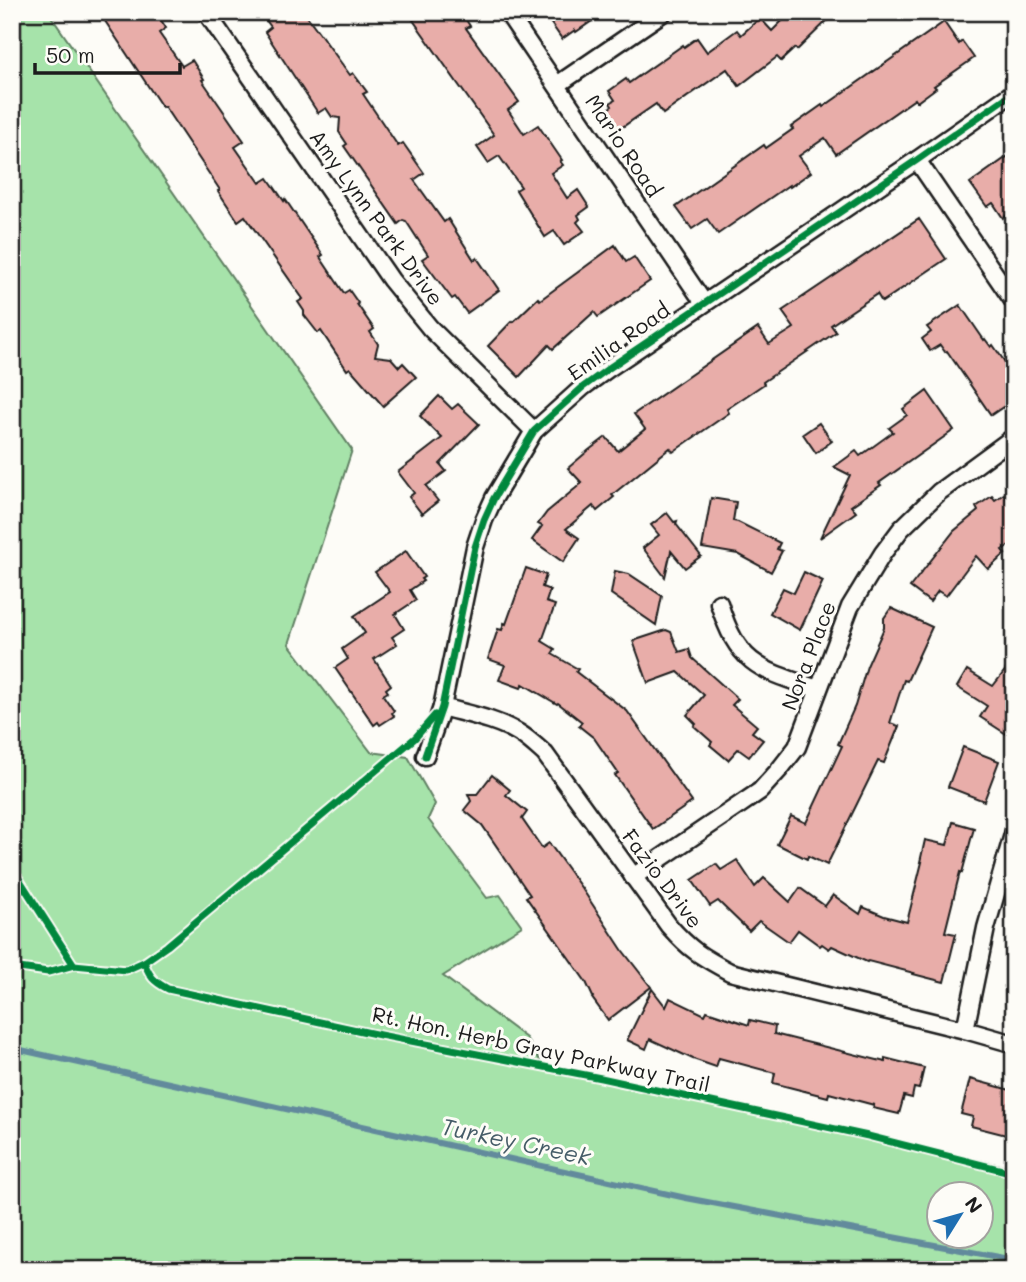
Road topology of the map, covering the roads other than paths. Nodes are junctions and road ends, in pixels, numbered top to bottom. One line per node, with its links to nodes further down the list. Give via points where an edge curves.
1 (206, 12): 9 (street, Amy Lynn Park Drive, via 391,281 430,328)
2 (507, 12): 4 (street, Mario Road)
3 (664, 12): 4 (street)
4 (557, 85): 8 (street, Mario Road)
5 (1014, 92): 6 (street, Emilia Road)
6 (917, 160): 7 (street); 8 (street, Emilia Road)
7 (1014, 302)
8 (704, 303): 9 (street, Emilia Road, via 583,387)
9 (534, 431): 13 (street, Emilia Road, via 484,520)
10 (1014, 437): 12 (street, Nora Place, via 939,492 901,529 850,607)
11 (719, 603): 12 (street, via 732,637 754,664)
12 (818, 689): 16 (street, Nora Place, via 797,747 760,790)
13 (442, 707): 14 (street, Emilia Road); 16 (street, Fazio Drive, via 501,725 532,742)
14 (425, 756)
15 (1014, 831): 17 (street, via 986,928)
16 (633, 877): 17 (street, Fazio Drive, via 687,946 730,972)
17 (965, 1030): 18 (street, Fazio Drive)
18 (1014, 1044)

